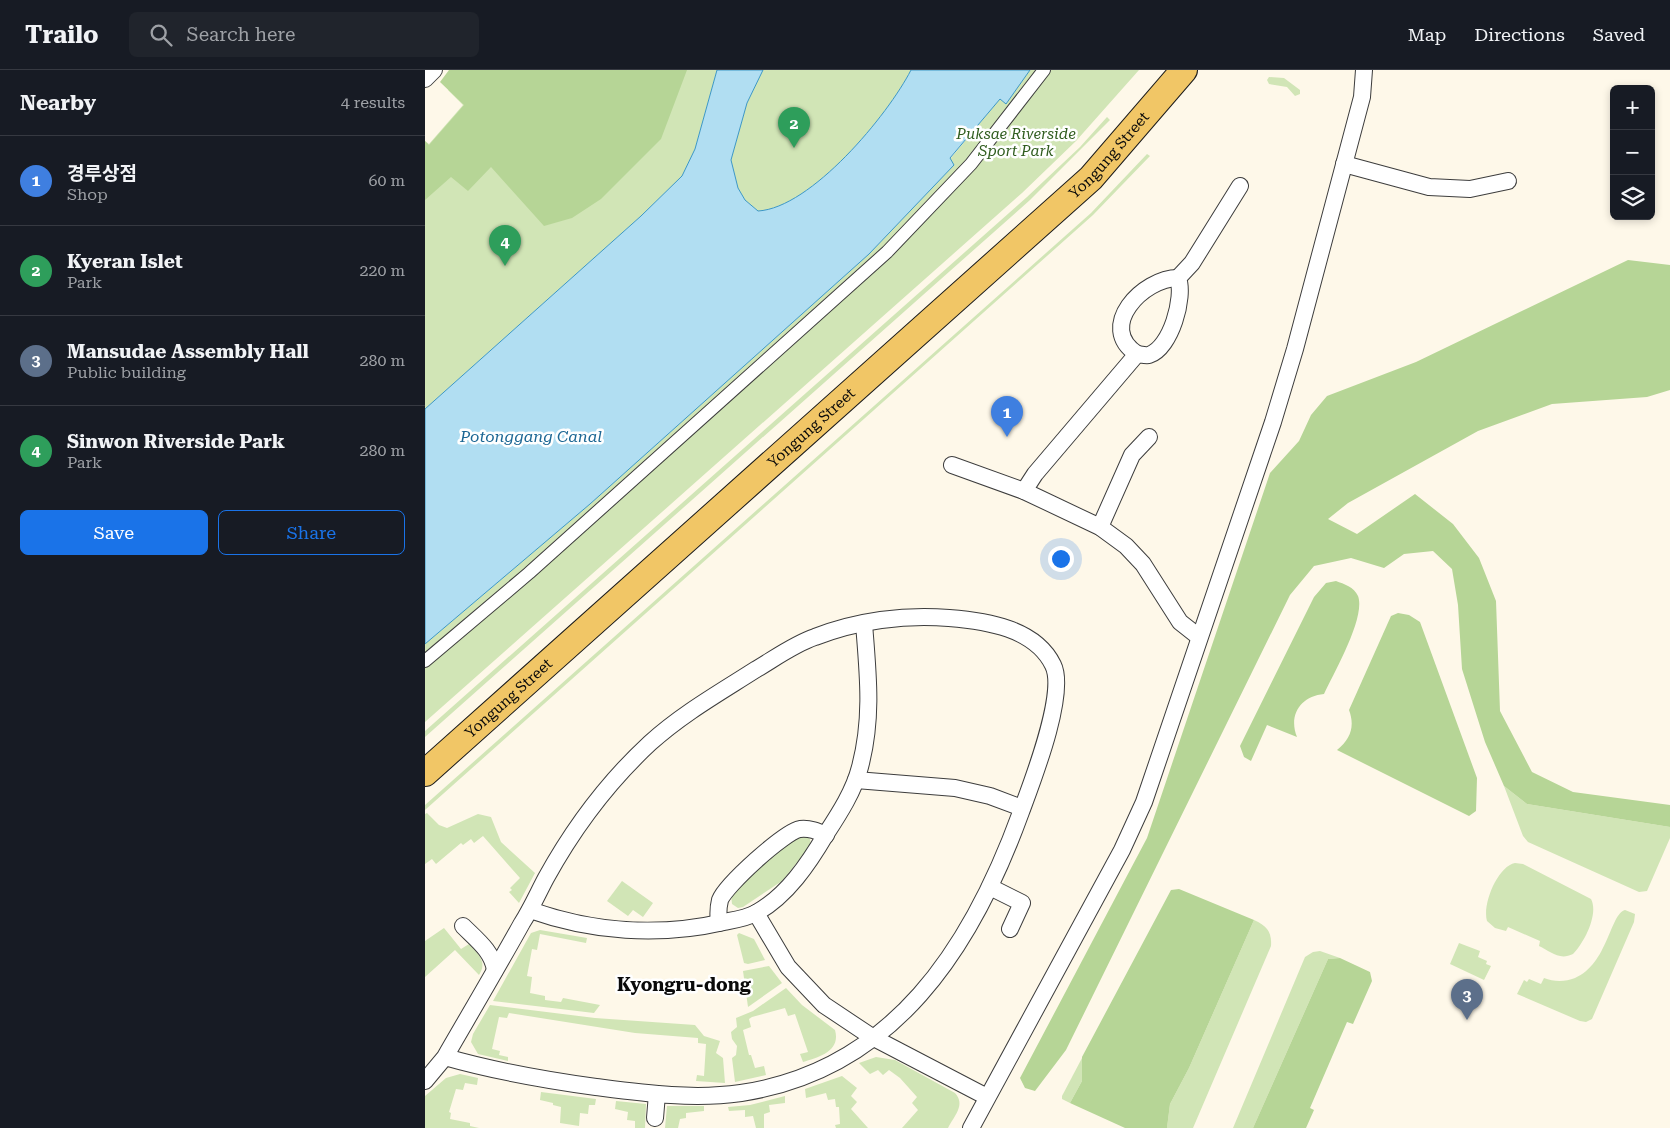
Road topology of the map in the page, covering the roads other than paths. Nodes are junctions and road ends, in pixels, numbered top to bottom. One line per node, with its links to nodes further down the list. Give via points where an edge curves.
1 (434, 70): 5 (street)
2 (1045, 70): 17 (street, via 971,164 893,246 529,573)
3 (1185, 70): 18 (main road, Yongung Street, via 1091,178)
4 (1364, 70): 6 (street, via 1361,97)
5 (425, 80)
6 (1344, 164): 7 (street, via 1429,187 1470,189); 16 (street, via 1273,422)
7 (1508, 181)
8 (1241, 186): 9 (street, via 1192,263)
9 (1178, 278): 10 (street, via 1182,288 1169,334 1149,355); 10 (street, via 1167,278 1148,287 1125,312 1120,327 1122,338)
10 (1137, 354): 13 (street, via 1035,474)
11 (1149, 437): 14 (street, via 1132,454)
12 (952, 465): 13 (street)
13 (1024, 492): 14 (street)
14 (1100, 527): 16 (street, via 1127,546 1143,564 1181,622)
15 (864, 624): 19 (street, via 870,696 864,750); 20 (street, via 896,618 969,620 1013,630 1045,651 1057,673 1058,684 1040,758); 23 (street, via 812,637 710,697 653,741 583,821)
16 (1199, 637): 33 (street, via 1144,802 1122,850)
17 (425, 661)
18 (425, 772)
19 (856, 780): 20 (street, via 955,788); 21 (street)
20 (1022, 808): 22 (street)
21 (825, 835): 24 (street, via 809,864 788,887); 25 (street, via 811,829 798,829 767,851 729,886 721,899 717,914)
22 (990, 887): 27 (street, via 1023,903); 29 (street, via 958,946 937,976 903,1015)
23 (530, 910): 25 (street, via 577,924 629,930 659,931); 28 (street)
24 (756, 913): 25 (street); 29 (street, via 773,946 807,988 824,1005)
25 (719, 923)
26 (463, 926): 28 (street, via 490,953)
27 (1010, 929)
28 (495, 970): 30 (street)
29 (872, 1037): 32 (street, via 826,1068 773,1086 738,1093); 33 (street)
30 (445, 1057): 31 (street); 32 (street, via 481,1067)
31 (428, 1071)
32 (657, 1094): 34 (street)
33 (987, 1097): 35 (street)
34 (655, 1118)
35 (971, 1128)

